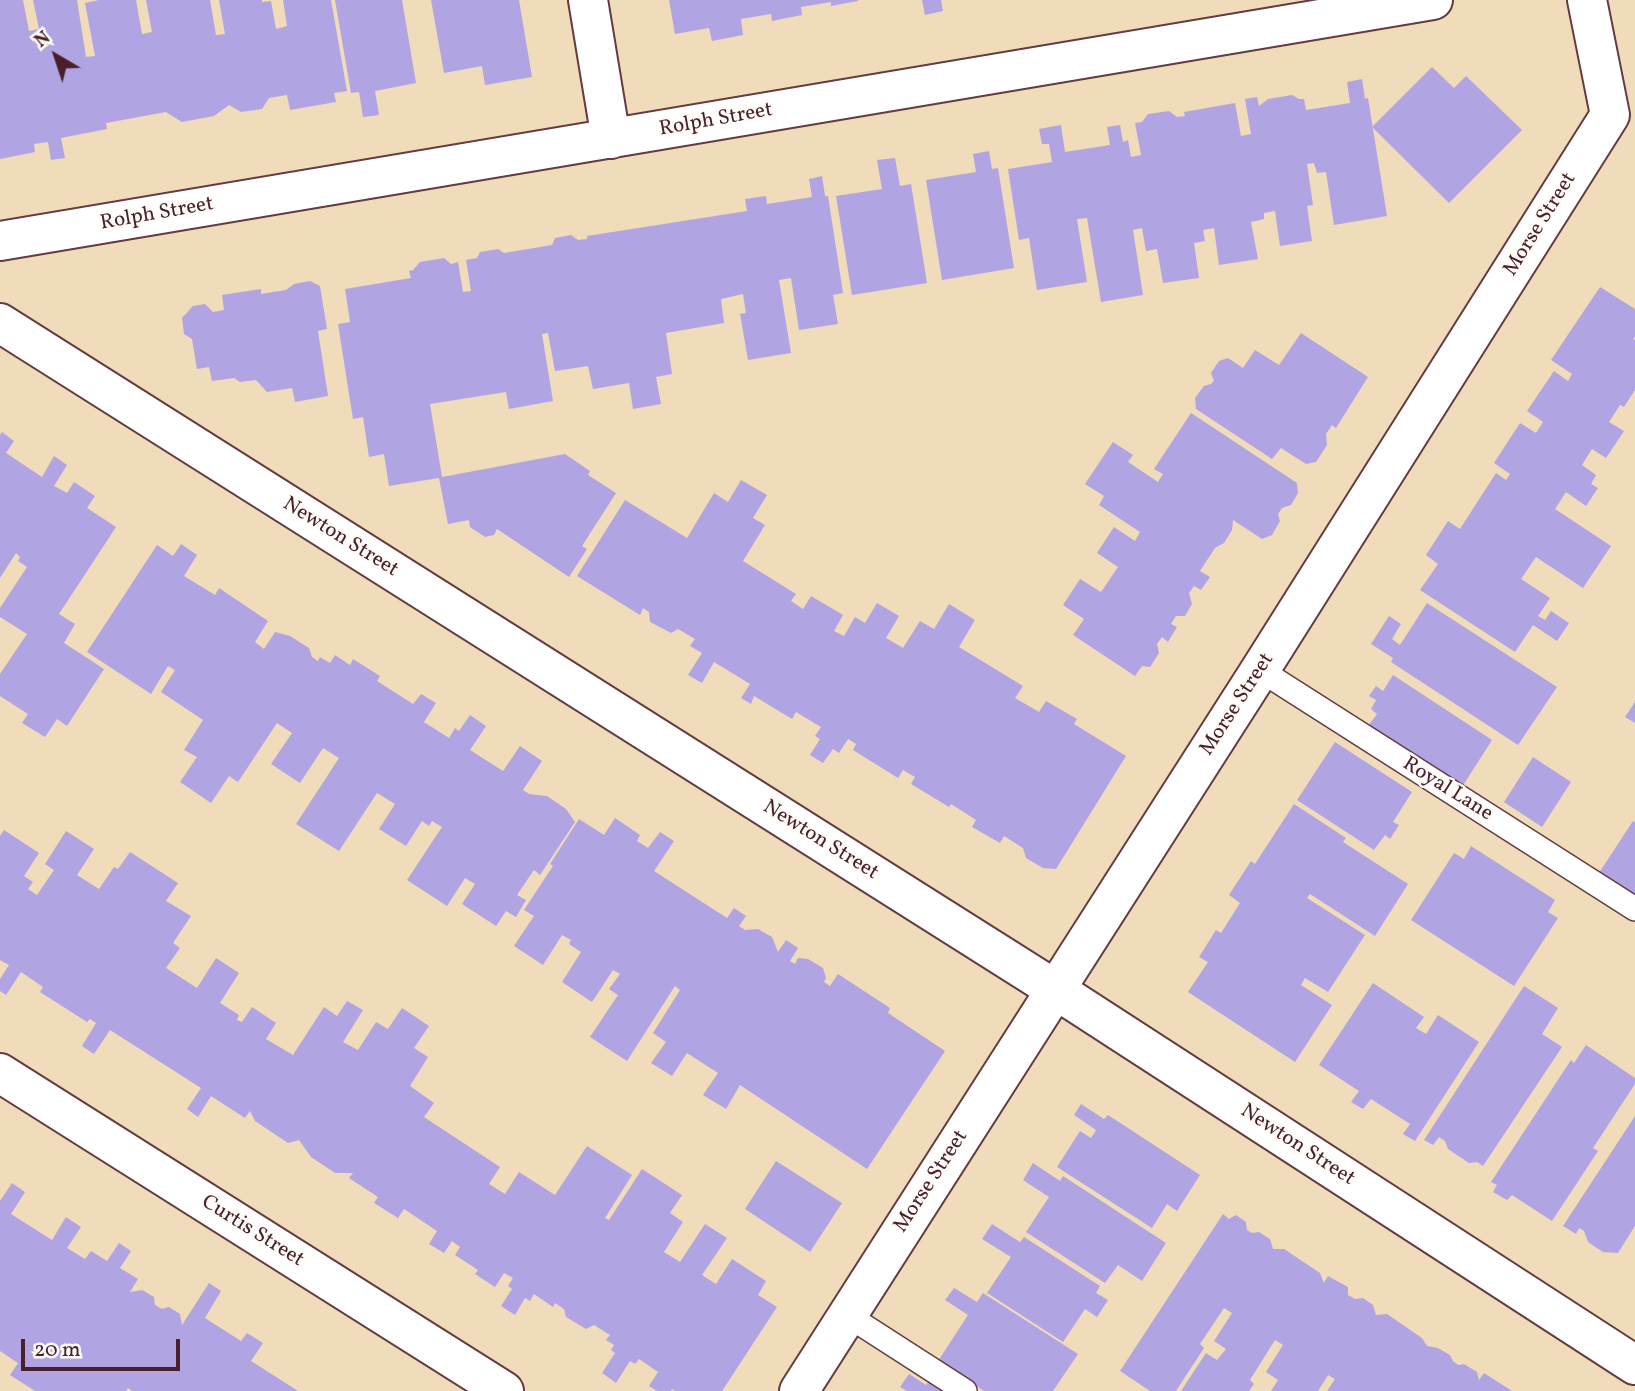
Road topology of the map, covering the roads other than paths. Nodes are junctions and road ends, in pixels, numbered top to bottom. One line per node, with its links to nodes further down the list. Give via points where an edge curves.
1 (588, 0): 5 (street)
2 (1433, 0): 5 (street, Rolph Street)
3 (1587, 0): 4 (street, Morse Street)
4 (1623, 104): 8 (street, Morse Street)
5 (611, 139): 6 (street, Rolph Street)
6 (0, 242)
7 (0, 323): 10 (street, Newton Street)
8 (1259, 670): 9 (lane, Royal Lane); 10 (street, Morse Street)
9 (1635, 909)
10 (1056, 990): 12 (street, Morse Street); 13 (street, Newton Street)
11 (0, 1073): 14 (street, Curtis Street)
12 (847, 1315): 15 (street, Morse Street); 16 (lane)
13 (1635, 1365)
14 (504, 1391)
15 (799, 1391)
16 (965, 1391)

